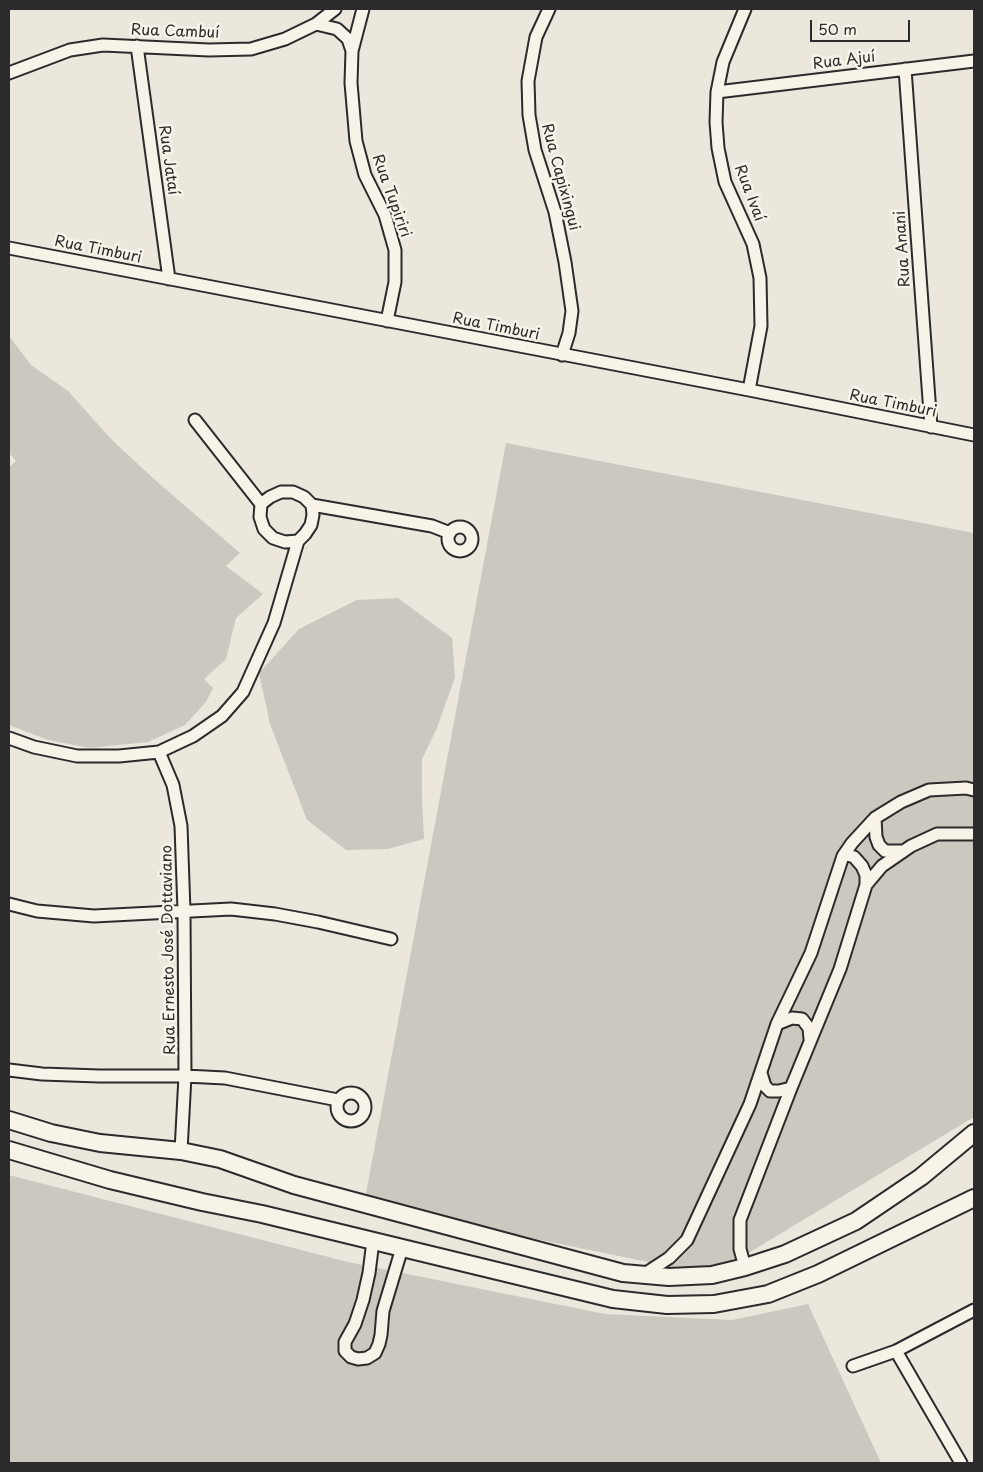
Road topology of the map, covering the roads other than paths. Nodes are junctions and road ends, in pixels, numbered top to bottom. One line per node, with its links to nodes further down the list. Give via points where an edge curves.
1 (335, 9): 5 (street, Rua Cambuí)
2 (363, 9): 7 (street, Rua Tupiriri)
3 (549, 9): 15 (street, Rua Capixingui, via 536,37 528,81 529,115 535,150 555,212 572,311)
4 (745, 9): 11 (street, Rua Ivaí, via 723,62)
5 (316, 24): 6 (street, Rua Cambuí, via 285,40 251,49); 7 (street, via 337,29 348,39)
6 (137, 46): 10 (street, Rua Cambuí, via 103,45 70,50); 13 (street, Rua Jataí)
7 (352, 51): 14 (street, Rua Tupiriri, via 356,141 365,175 385,216 395,250 395,282)
8 (974, 61): 9 (street, Rua Ajuí)
9 (905, 69): 11 (street, Rua Ajuí); 18 (street, Rua Anani)
10 (9, 73)
11 (717, 92): 16 (street, Rua Ivaí, via 718,148 724,174 753,244 760,278 761,326)
12 (10, 248): 13 (street, Rua Timburi)
13 (169, 279): 14 (street, Rua Timburi)
14 (387, 321): 15 (street, Rua Timburi)
15 (562, 355): 16 (street, Rua Timburi)
16 (750, 390): 18 (street, Rua Timburi)
17 (195, 420): 20 (street)
18 (931, 427): 19 (street, Rua Timburi)
19 (974, 435)
20 (261, 504): 21 (street, via 281,492 293,492); 23 (street, via 260,517 264,529 273,538)
21 (312, 505): 22 (street, via 432,526); 23 (street, via 310,525)
22 (450, 533)
23 (298, 542): 25 (street, via 274,622 243,692 222,716 193,736)
24 (9, 738): 25 (street, via 76,756)
25 (159, 752): 33 (street, Rua Ernesto José Dottaviano, via 173,784 182,826)
26 (974, 790): 27 (street, via 929,790)
27 (875, 818): 29 (street, via 879,845 885,851); 30 (street)
28 (974, 834): 29 (street, via 937,834)
29 (903, 851): 31 (street, via 882,866)
30 (843, 856): 31 (street, via 854,857 862,866); 35 (street, via 811,953)
31 (866, 885): 36 (street, via 840,969)
32 (9, 904): 33 (street, via 38,911 94,916)
33 (184, 911): 34 (street, via 231,909 275,914); 39 (street, Rua Ernesto José Dottaviano)
34 (391, 940)
35 (777, 1024): 36 (street, via 792,1018 802,1020 809,1028); 38 (street)
36 (810, 1041): 40 (street)
37 (9, 1070): 39 (street, via 89,1076)
38 (761, 1073): 40 (street, via 770,1091); 52 (street, via 687,1240 669,1258)
39 (185, 1076): 41 (street, via 225,1078); 47 (street, Rua Ernesto José Dottaviano)
40 (791, 1088): 51 (street, via 740,1220 740,1249)
41 (338, 1100)
42 (9, 1120): 44 (main road)
43 (9, 1127): 44 (main road)
44 (52, 1133): 47 (main road, via 100,1143)
45 (974, 1133): 51 (main road, via 921,1177 856,1221 785,1254)
46 (9, 1150): 49 (main road, via 110,1180)
47 (181, 1151): 52 (main road, via 220,1159 303,1187 623,1273)
48 (974, 1198): 50 (main road, via 785,1288 714,1304 667,1305 613,1299)
49 (373, 1241): 50 (main road); 50 (street, via 363,1300 345,1342 345,1351 358,1359 375,1353 379,1344 383,1311)
50 (402, 1248)
51 (745, 1268): 52 (main road, via 712,1275)
52 (643, 1275)
53 (974, 1310): 54 (street)
54 (896, 1351): 55 (street); 56 (street)
55 (853, 1366)
56 (961, 1463)

